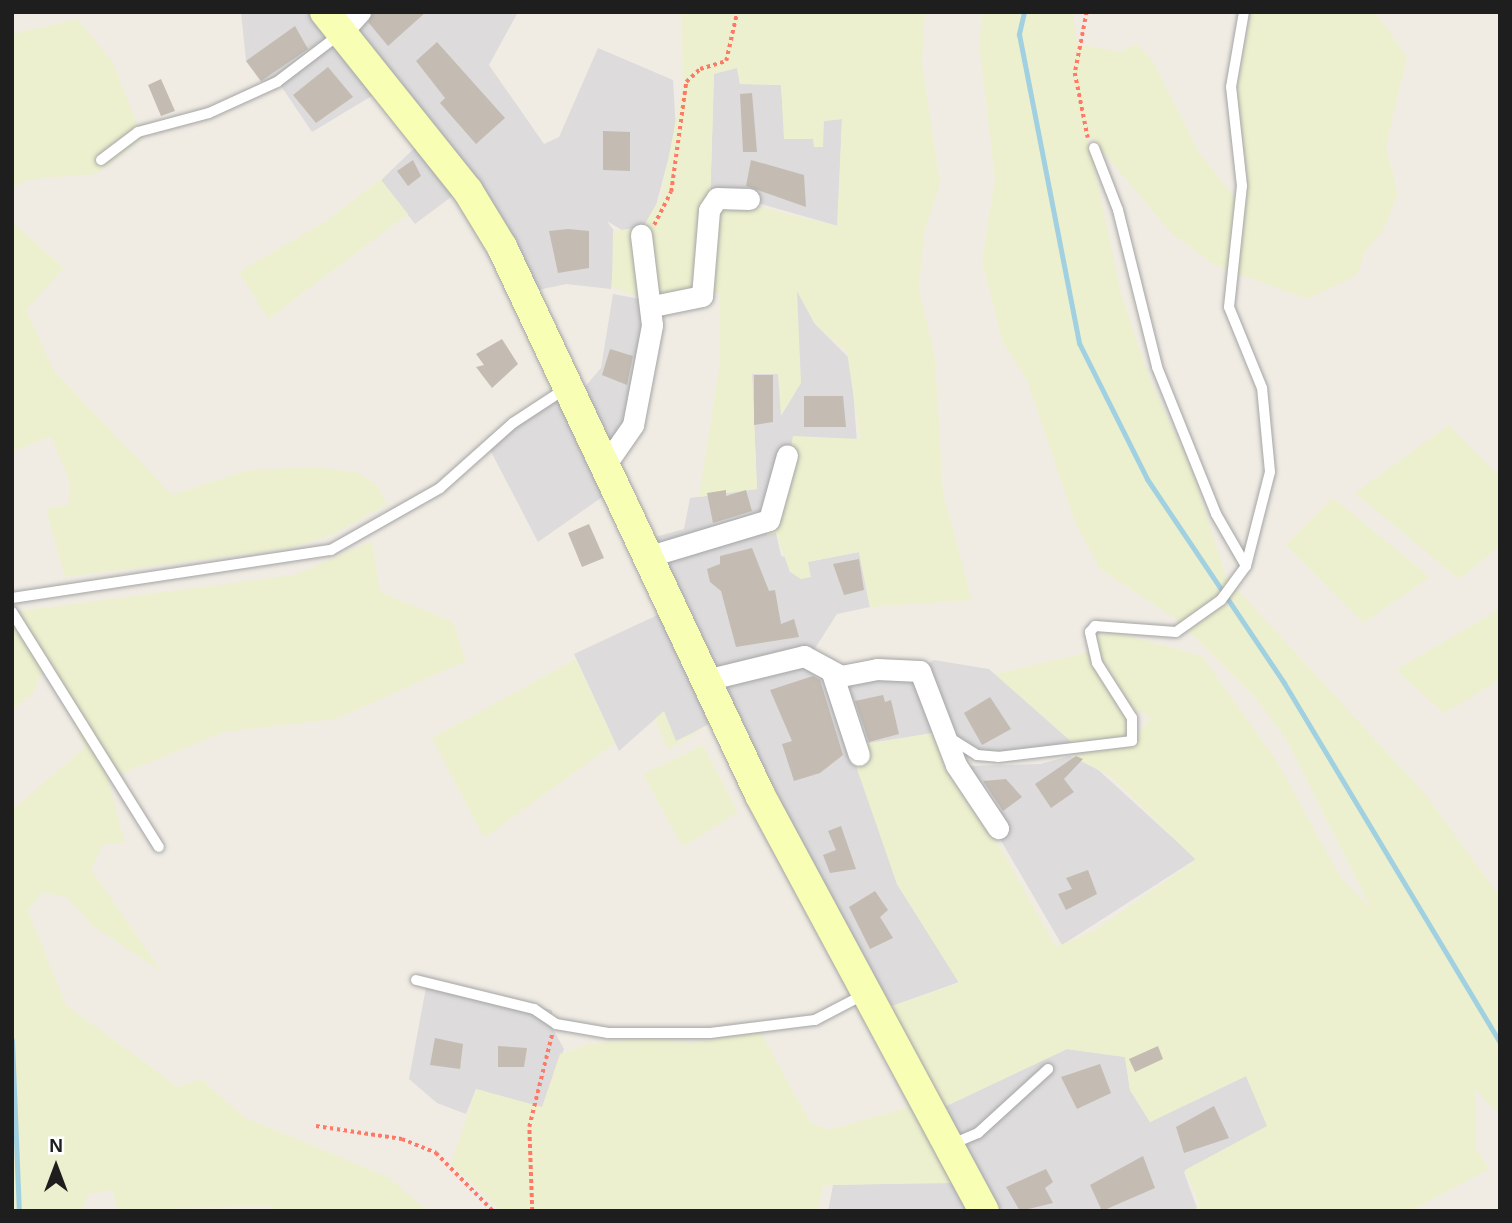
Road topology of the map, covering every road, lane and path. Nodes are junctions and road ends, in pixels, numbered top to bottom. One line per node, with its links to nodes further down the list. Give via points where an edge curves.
1 (360, 12): 5 (street)
2 (737, 12): 9 (path, via 726,61 701,69 686,82 668,201)
3 (1087, 12): 6 (path, via 1075,74)
4 (1244, 12): 15 (lane, via 1231,87 1242,186 1229,307 1262,388 1270,472)
5 (332, 23): 7 (lane, via 277,82 209,113 138,132); 11 (street, via 468,191)
6 (1091, 144): 15 (lane, via 1118,210 1157,367 1216,514)
7 (101, 160)
8 (749, 199): 10 (street, via 717,198 709,210 702,296)
9 (641, 235): 10 (street)
10 (653, 306): 13 (street, via 633,425)
11 (570, 386): 13 (street); 16 (lane, via 513,423 440,488 331,550)
12 (788, 455): 14 (street, via 769,520)
13 (608, 461): 14 (street)
14 (650, 556): 19 (street)
15 (1245, 566): 20 (lane, via 1221,600 1176,632 1095,626 1090,632 1097,663 1135,726 1132,741 998,757 964,750)
16 (12, 598)
17 (12, 612): 23 (lane)
18 (832, 673): 19 (street, via 804,656); 20 (street, via 920,671); 21 (street)
19 (710, 679): 25 (street, via 760,794)
20 (948, 736): 22 (street, via 956,765)
21 (859, 755)
22 (998, 828)
23 (159, 848)
24 (415, 980): 26 (lane, via 534,1009)
25 (865, 994): 26 (lane, via 814,1020 710,1033 608,1032); 29 (street)
26 (556, 1024): 31 (path, via 528,1127)
27 (1048, 1069): 29 (lane, via 978,1133)
28 (316, 1126): 30 (path, via 402,1139 436,1153)
29 (948, 1146): 32 (street)
30 (494, 1211)
31 (533, 1211)
32 (984, 1211)

